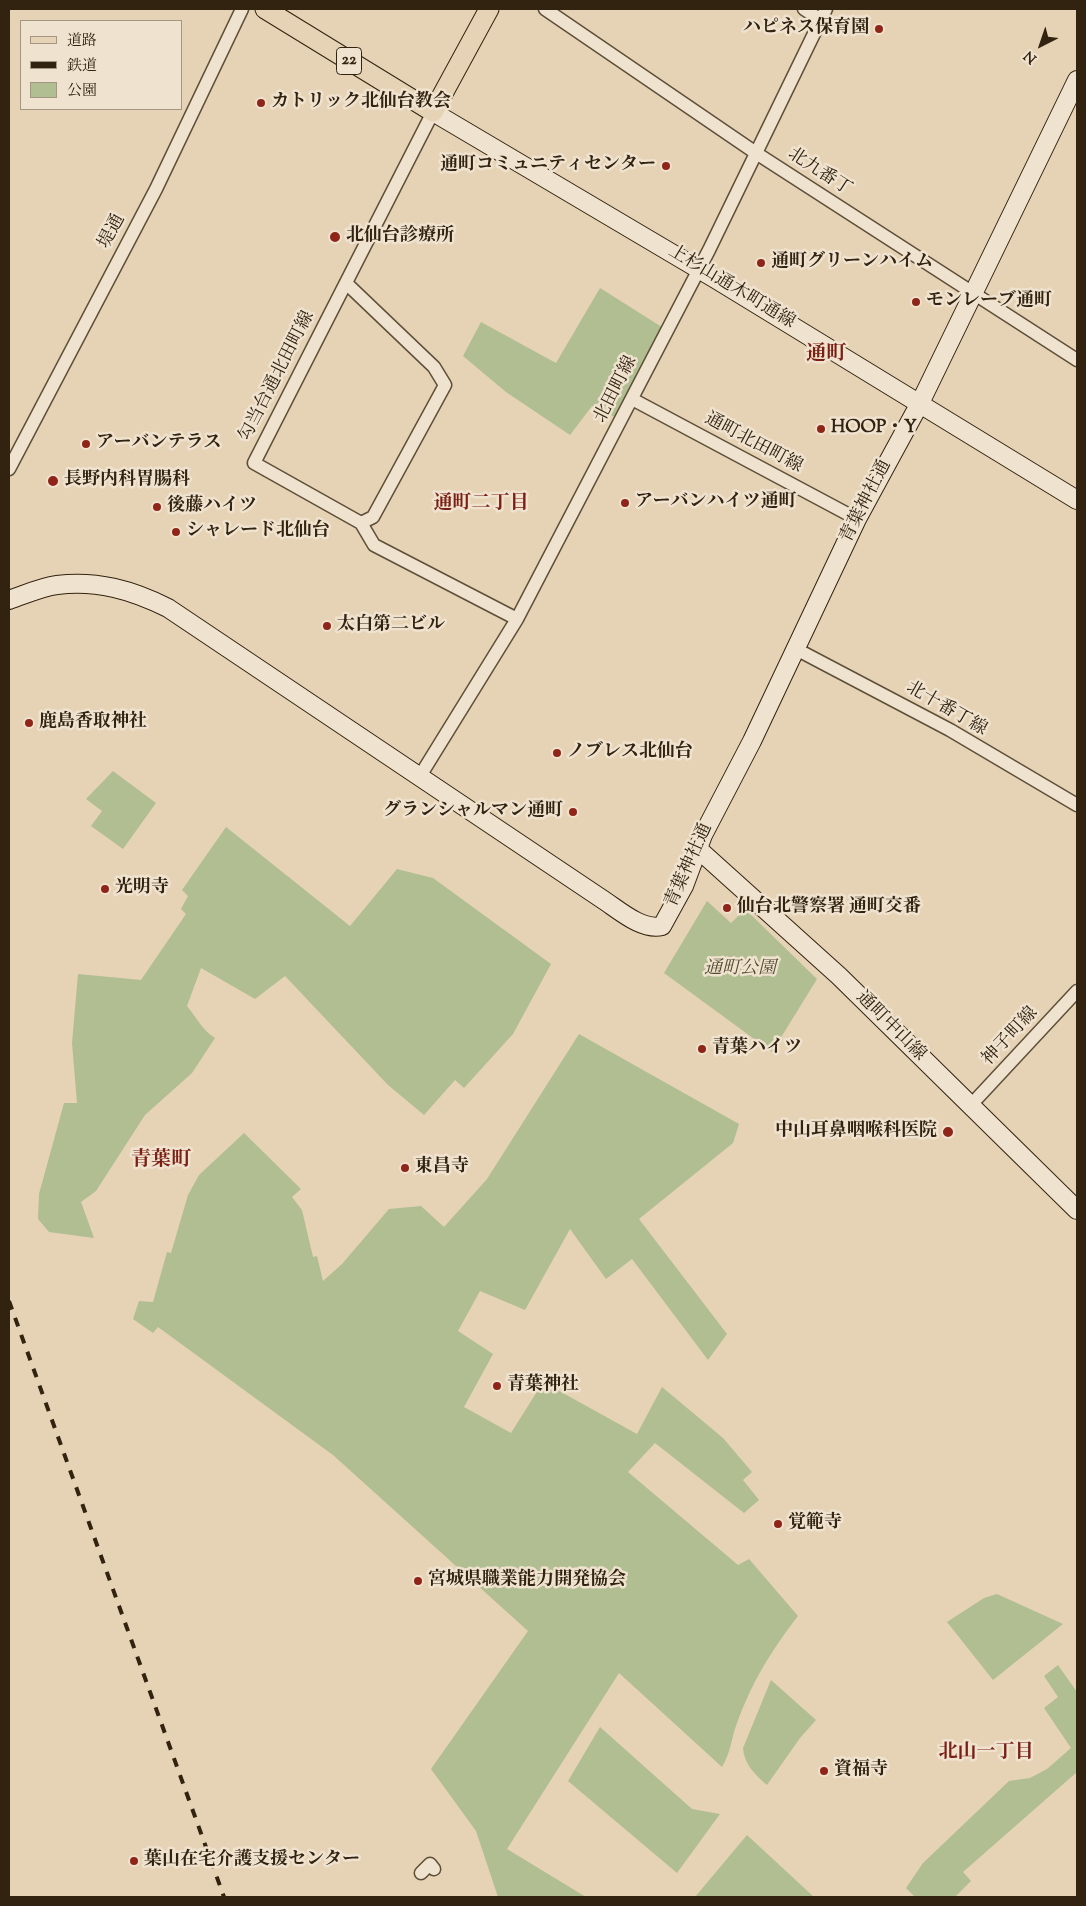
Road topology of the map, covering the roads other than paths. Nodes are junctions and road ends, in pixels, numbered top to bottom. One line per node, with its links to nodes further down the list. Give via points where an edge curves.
1 (242, 9): 16 (street, 堤通, via 156,188)
2 (265, 9): 8 (main road, 22)
3 (488, 9): 8 (main road)
4 (545, 9): 9 (street, 北九番丁)
5 (804, 9): 6 (street)
6 (824, 14): 9 (street, 北田町線)
7 (1077, 80): 12 (street, 青葉神社通)
8 (433, 112): 10 (street, 上杉山通木町通線); 11 (street, 勾当台通北田町線)
9 (756, 153): 10 (street, 北田町線); 12 (street, 北九番丁)
10 (699, 269): 14 (street, 北田町線); 15 (street, 上杉山通木町通線)
11 (346, 283): 19 (street, via 434,367 445,385 373,517); 19 (street, 勾当台通北田町線, via 254,462)
12 (972, 292): 13 (street, 北九番丁); 15 (street, 青葉神社通)
13 (1077, 360)
14 (632, 399): 18 (street, 通町北田町線); 21 (street, 北田町線)
15 (920, 403): 17 (street, 上杉山通木町通線); 18 (street, 青葉神社通)
16 (9, 469)
17 (1077, 500)
18 (856, 519): 22 (street, 青葉神社通)
19 (361, 523): 21 (street, via 374,546)
20 (9, 600): 23 (street, via 56,585 116,587 140,594 168,608)
21 (517, 619): 23 (street, 北田町線)
22 (796, 649): 24 (street, 北十番丁線, via 941,725); 25 (street, 青葉神社通, via 702,835)
23 (420, 776): 25 (street, 青葉神社通, via 652,929 662,926 684,886)
24 (1077, 805)
25 (698, 849): 27 (street, 通町中山線, via 839,976)
26 (1077, 991): 27 (street, 神子町線)
27 (970, 1106): 28 (street, 通町中山線)
28 (1077, 1210)
29 (434, 1869): 30 (street, via 430,1864)
30 (420, 1873)

